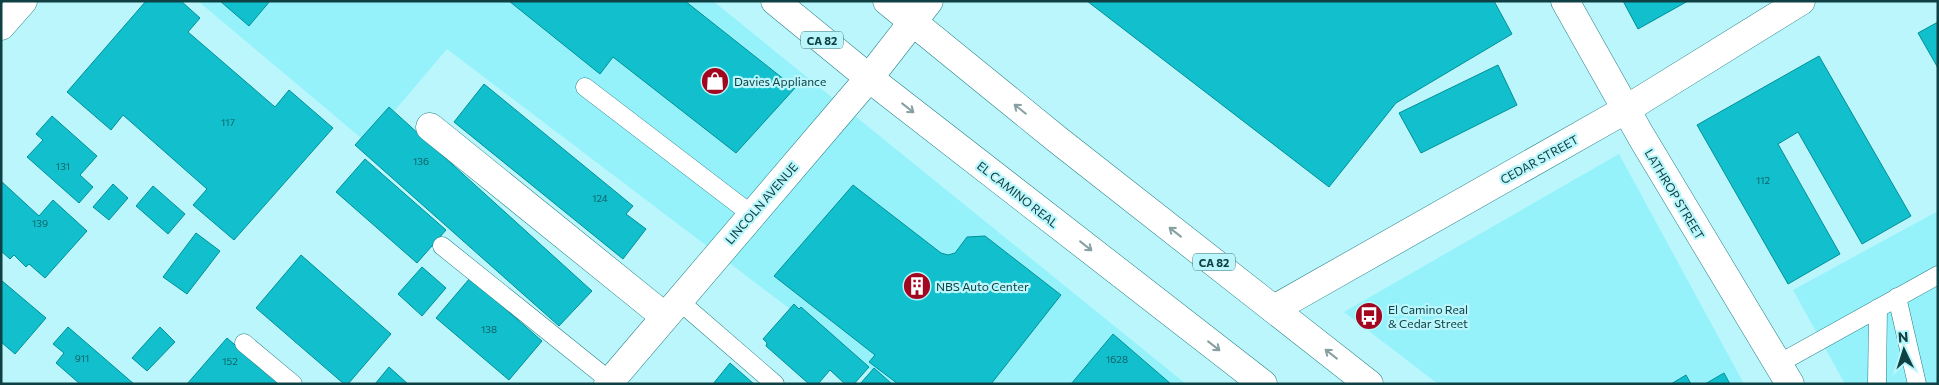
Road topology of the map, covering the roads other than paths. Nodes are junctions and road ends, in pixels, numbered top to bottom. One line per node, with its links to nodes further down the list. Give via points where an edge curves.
1 (775, 1): 6 (street, EL CAMINO REAL / CA 82)
2 (887, 1): 5 (street, CA 82)
3 (1564, 1): 8 (street, LATHROP STREET)
4 (1801, 1): 8 (street, CEDAR STREET)
5 (921, 12): 6 (street, LINCOLN AVENUE); 16 (street, CA 82, one-way to 5, via 1058,140)
6 (869, 78): 10 (street, LINCOLN AVENUE); 22 (street, EL CAMINO REAL / CA 82, one-way to 22)
7 (585, 87): 10 (lane)
8 (1626, 110): 16 (street, CEDAR STREET); 18 (street, LATHROP STREET)
9 (430, 127): 14 (street)
10 (751, 214): 14 (street, LINCOLN AVENUE)
11 (442, 246): 19 (lane)
12 (1938, 275): 13 (lane)
13 (1897, 297): 15 (lane); 25 (lane)
14 (671, 308): 19 (street, LINCOLN AVENUE); 21 (lane)
15 (1878, 308): 18 (lane); 24 (lane)
16 (1274, 309): 23 (street, CA 82, one-way to 16)
17 (244, 343): 20 (lane)
18 (1784, 374)
19 (609, 382)
20 (293, 384)
21 (775, 384)
22 (1263, 384)
23 (1369, 384)
24 (1877, 384)
25 (1917, 384)

